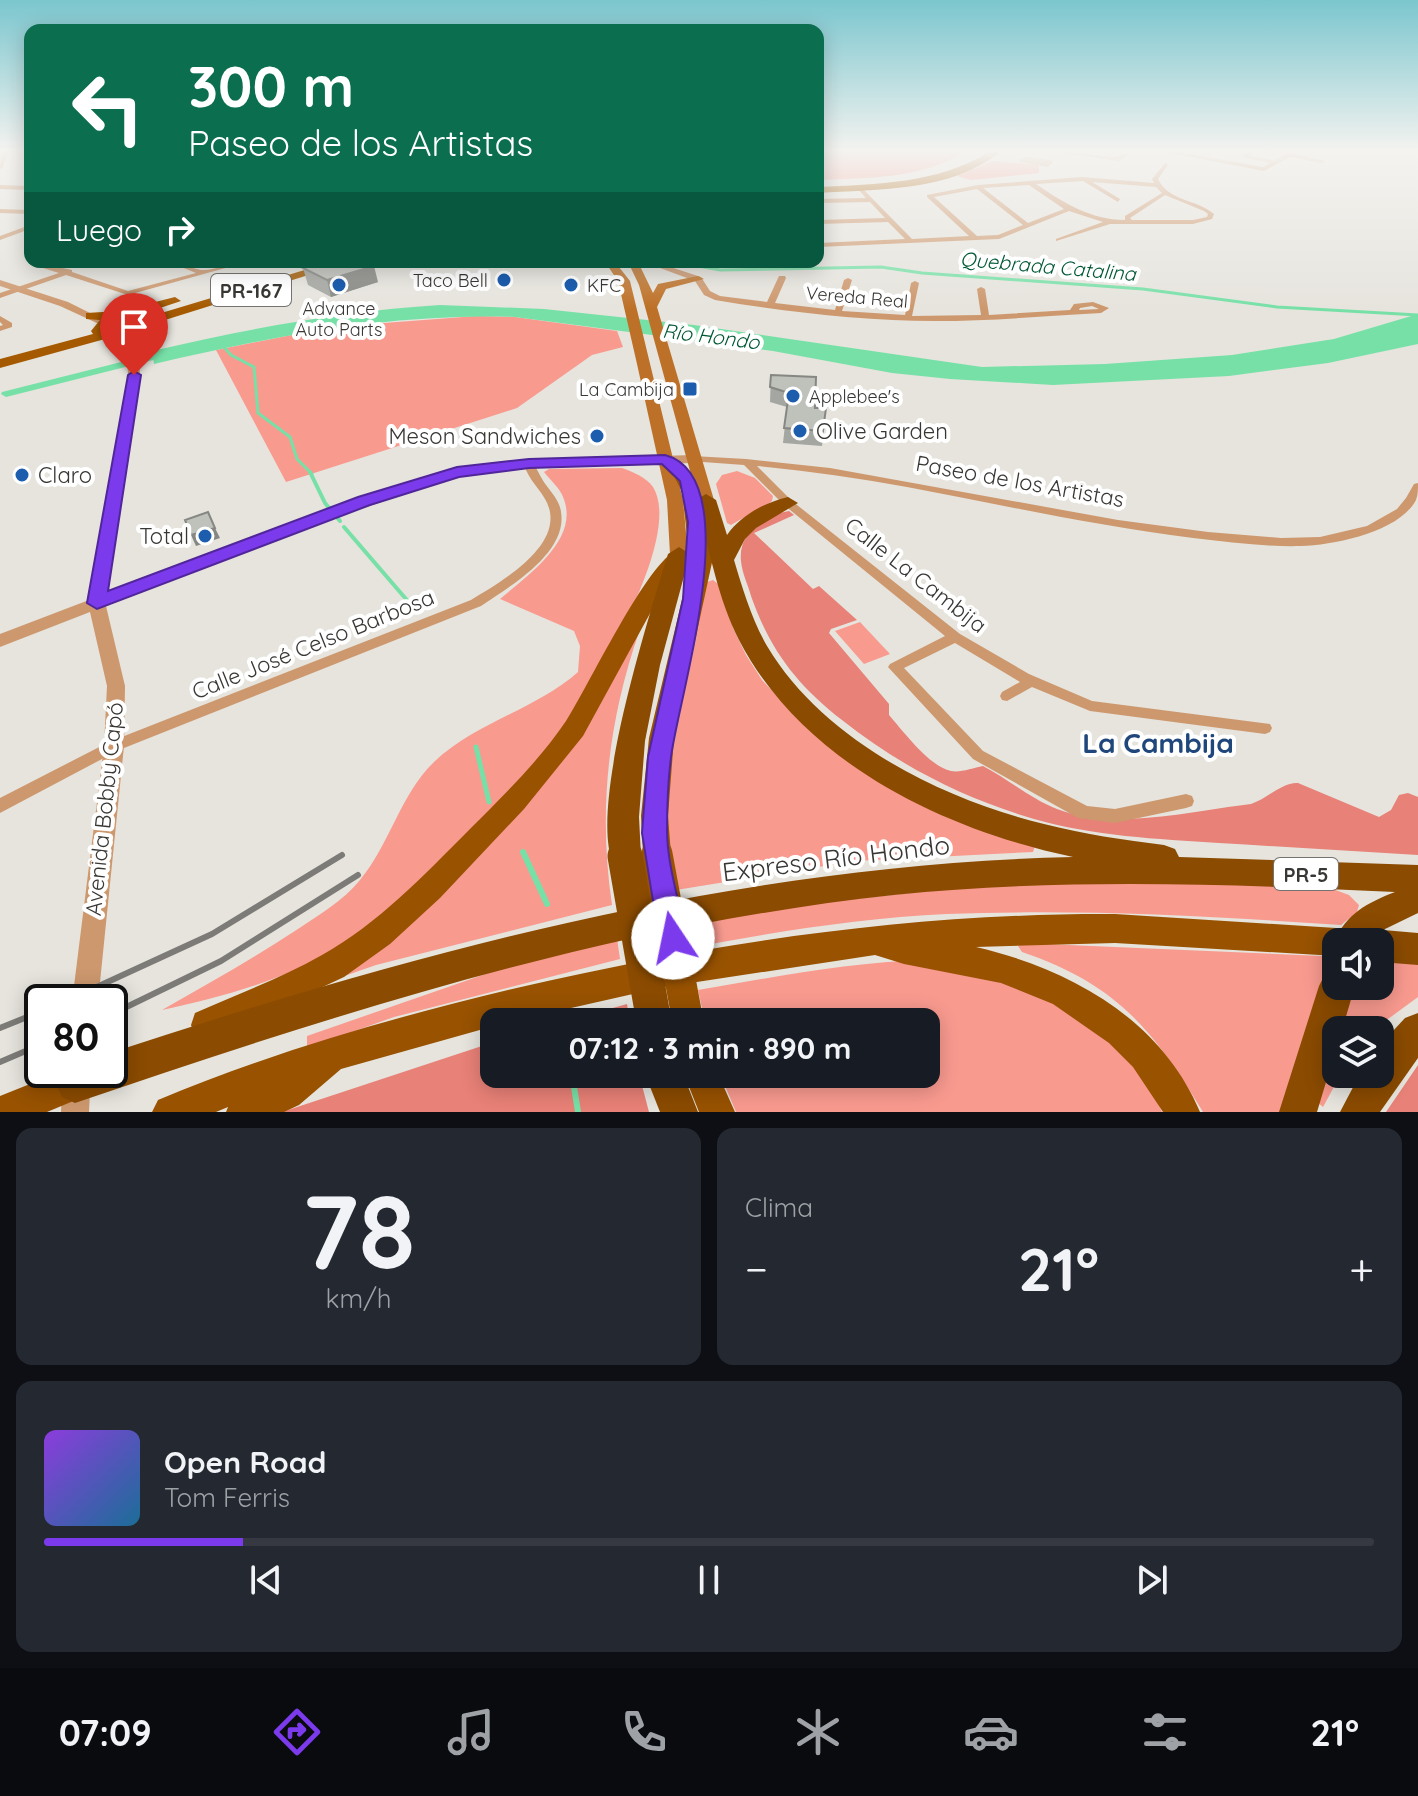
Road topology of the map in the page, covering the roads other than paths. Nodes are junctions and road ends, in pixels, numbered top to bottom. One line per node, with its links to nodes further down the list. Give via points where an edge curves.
1 (874, 204): 10 (street)
2 (938, 204): 17 (street)
3 (1000, 204): 14 (street)
4 (1061, 204): 7 (street)
5 (1148, 204): 11 (street, via 1127,217)
6 (1191, 204): 11 (street, via 1210,218)
7 (1069, 209): 13 (street); 14 (street)
8 (0, 211): 9 (street)
9 (24, 212)
10 (889, 220): 12 (street); 19 (street)
11 (1129, 221): 13 (street)
12 (824, 222)
13 (1109, 222): 18 (street)
14 (1028, 226): 17 (street)
15 (24, 229): 16 (street)
16 (0, 238)
17 (976, 239): 19 (street)
18 (1058, 240)
19 (911, 242): 20 (street)
20 (824, 245)
21 (55, 268): 29 (street)
22 (190, 268): 30 (street)
23 (222, 268): 30 (street)
24 (292, 268): 31 (main road, PR-167)
25 (324, 268): 40 (main road, PR-167)
26 (614, 268): 56 (main road, via 624,281)
27 (637, 268): 42 (main road)
28 (666, 268): 33 (street, Vereda Real)
29 (69, 272): 30 (street, via 128,293); 37 (street)
30 (204, 273)
31 (263, 277): 45 (main road, PR-167); 49 (main road)
32 (782, 278): 41 (street)
33 (698, 279): 41 (street, Vereda Real, via 718,298); 42 (main road, via 662,286)
34 (848, 280): 44 (street)
35 (0, 283): 37 (street)
36 (915, 283): 47 (street)
37 (22, 288): 39 (street); 49 (street)
38 (981, 289): 48 (street)
39 (0, 296)
40 (214, 301): 45 (main road, PR-167); 52 (main road, via 167,323)
41 (770, 304): 44 (street, Vereda Real)
42 (651, 308): 55 (main road)
43 (1074, 311): 48 (street, Vereda Real)
44 (838, 312): 47 (street, Vereda Real)
45 (151, 316): 49 (main road, PR-167, via 123,316); 51 (main road, PR-167, via 156,325)
46 (0, 318): 50 (street, via 6,320)
47 (908, 318): 48 (street, Vereda Real)
48 (985, 318)
49 (100, 325): 51 (main road, PR-167); 53 (main road, PR-167); 54 (main road, PR-167)
50 (4, 328)
51 (120, 336): 52 (street, Avenida Bobby Capó)
52 (130, 350): 65 (street, Avenida Bobby Capó, via 134,375)
53 (0, 358)
54 (0, 364)
55 (693, 459): 56 (street, Paseo de los Artistas); 57 (street, Paseo de los Artistas); 60 (main road)
56 (665, 460): 58 (street, Paseo de los Artistas); 62 (main road); 64 (highway, via 685,474 694,505)
57 (746, 462): 59 (street, Paseo de los Artistas, via 849,474 1161,532 1285,542 1343,536 1386,521 1408,506); 61 (street, Calle La Cambija)
58 (529, 464): 65 (street, Paseo de los Artistas, via 457,472 364,501); 71 (street, Calle José Celso Barbosa, via 556,512 555,535 520,574 476,603)
59 (1418, 486)
60 (706, 500): 63 (highway); 64 (highway, via 706,544)
61 (788, 503): 63 (highway, via 747,522); 66 (street, Calle La Cambija)
62 (679, 554): 74 (highway, via 647,665 626,783 623,824); 89 (highway, via 656,583 574,729 515,801 430,889 333,966)
63 (724, 559): 75 (highway, via 745,626 781,685 867,761 920,790 1027,833 1169,860)
64 (693, 599): 74 (highway, via 659,757 654,833)
65 (97, 603): 67 (street, Paseo de los Artistas); 71 (street, Avenida Bobby Capó, via 116,686)
66 (955, 637): 68 (street, Calle La Cambija); 72 (street, via 895,667 978,755 1084,813 1115,816)
67 (0, 641)
68 (1032, 681): 69 (street); 70 (street, Calle La Cambija, via 1090,706)
69 (1007, 696)
70 (1265, 728)
71 (114, 746): 73 (street, Calle José Celso Barbosa); 83 (street, Avenida Bobby Capó)
72 (1186, 801)
73 (0, 806)
74 (641, 855): 85 (highway, bridge); 86 (highway, bridge)
75 (1195, 871): 76 (highway, Expreso Río Hondo / PR-5); 92 (highway, Expreso Río Hondo / PR-5, via 1027,871 752,899 450,967 235,1029)
76 (1418, 879)
77 (1418, 898): 78 (highway, via 1375,915)
78 (1363, 928)
79 (871, 941): 80 (highway, via 1044,929); 88 (highway, via 785,950 601,984); 98 (highway, via 998,968 1067,996 1137,1046)
80 (1322, 941)
81 (1394, 947): 82 (highway)
82 (1418, 949)
83 (87, 984)
84 (1333, 1000): 99 (highway)
85 (653, 1008)
86 (684, 1008)
87 (1418, 1031): 100 (highway)
88 (335, 1054): 94 (highway); 95 (highway, via 287,1093)
89 (128, 1060)
90 (670, 1088): 96 (highway)
91 (707, 1088): 97 (highway)
92 (76, 1089): 93 (highway, Expreso Río Hondo / PR-5)
93 (4, 1112)
94 (170, 1112)
95 (244, 1112)
96 (679, 1112)
97 (717, 1112)
98 (1182, 1112)
99 (1298, 1112)
100 (1359, 1112)

